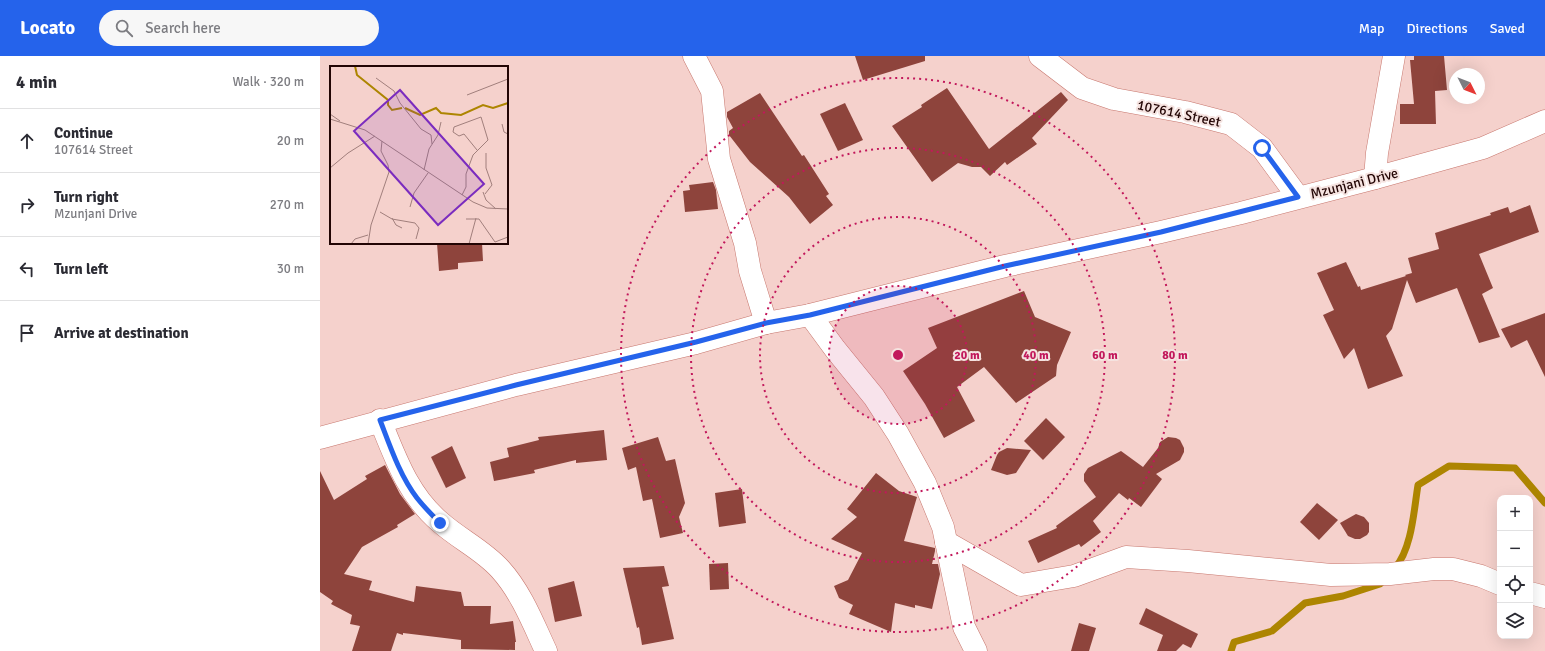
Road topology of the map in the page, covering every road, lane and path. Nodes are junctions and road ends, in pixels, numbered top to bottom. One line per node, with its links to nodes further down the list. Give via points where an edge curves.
1 (694, 56): 8 (street, via 712,91 719,159)
2 (1040, 56): 6 (street, 107614 Street, via 1082,88 1114,99 1185,112 1231,124 1262,148)
3 (1394, 56): 5 (street)
4 (1545, 121): 5 (street, Mzunjani Drive, via 1483,148)
5 (1375, 178): 6 (street, Mzunjani Drive)
6 (1298, 197): 7 (street, Mzunjani Drive, via 1183,227 1005,266)
7 (810, 315): 8 (street, Mzunjani Drive); 11 (street, via 874,397 898,434 925,483 943,527)
8 (766, 323): 9 (street, Mzunjani Drive)
9 (380, 420): 10 (street, Mzunjani Drive); 15 (street, via 416,497 440,523 500,568 514,587)
10 (320, 438)
11 (946, 542): 12 (street, via 1020,586 1074,576 1126,557 1331,575 1453,569); 16 (street, via 964,627)
12 (1497, 583)
13 (1533, 595): 14 (street)
14 (1545, 597)
15 (546, 651)
16 (976, 651)

